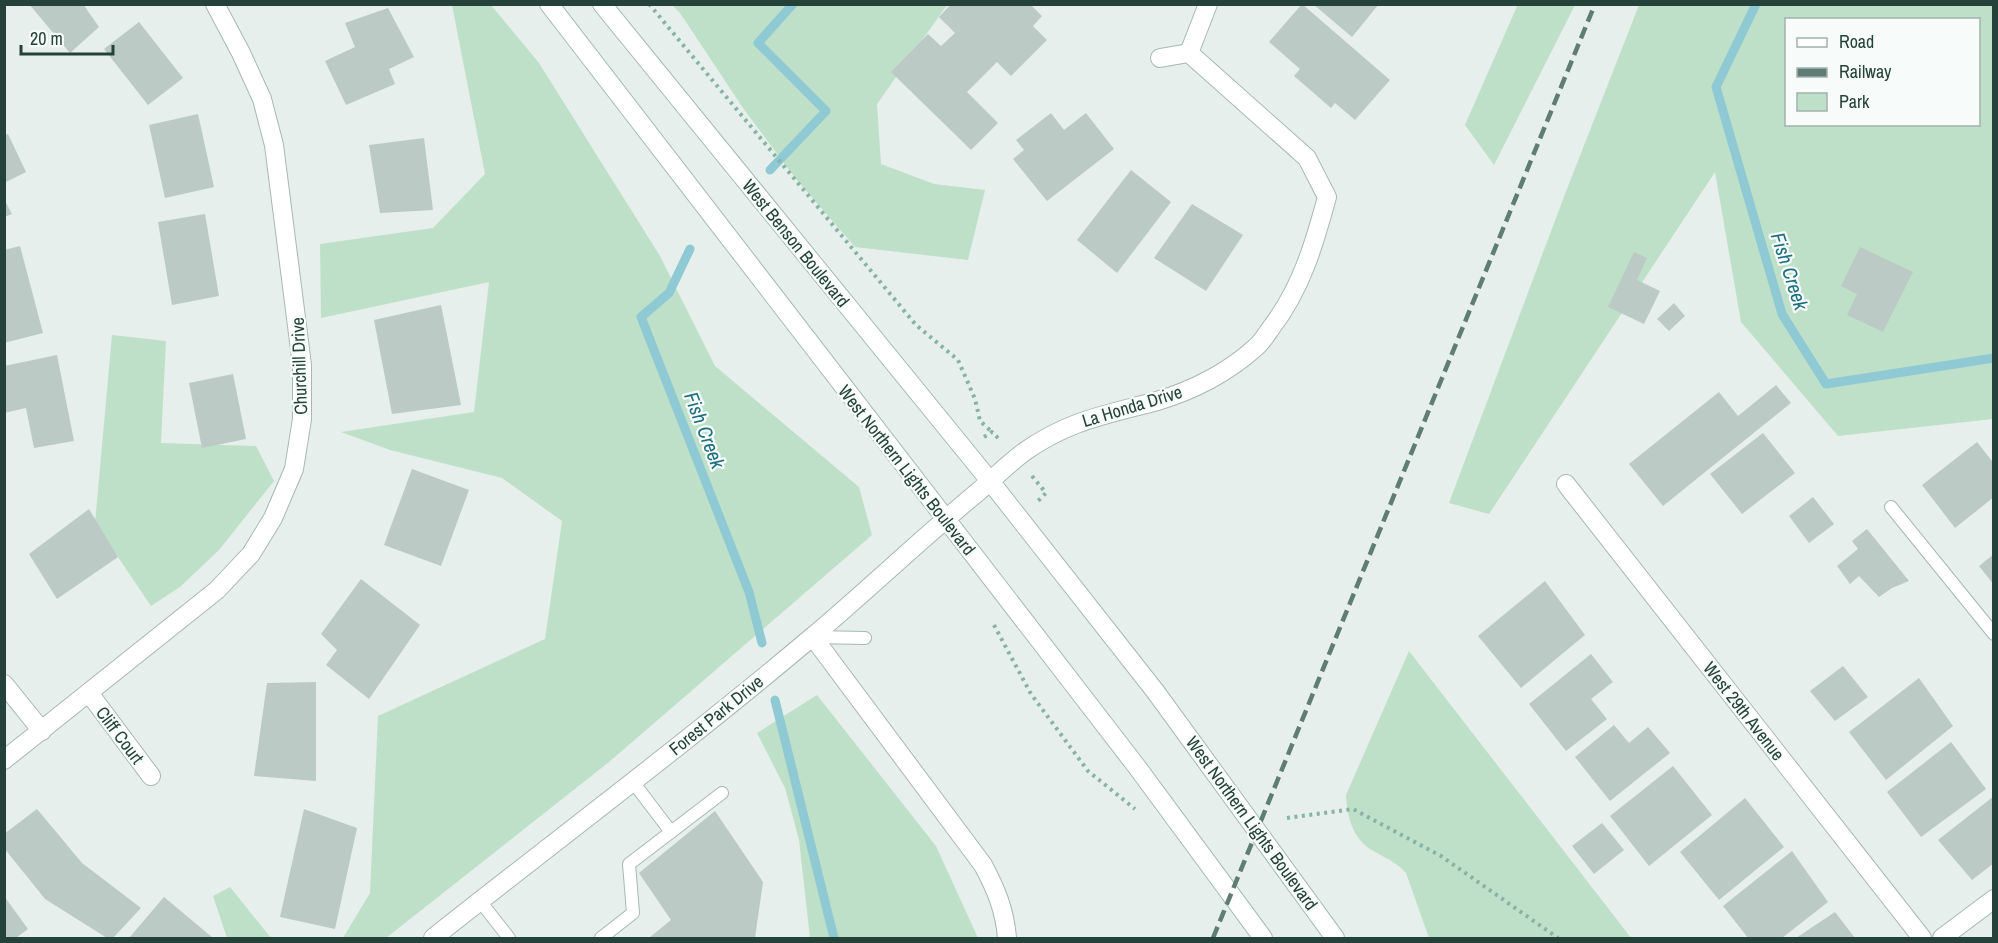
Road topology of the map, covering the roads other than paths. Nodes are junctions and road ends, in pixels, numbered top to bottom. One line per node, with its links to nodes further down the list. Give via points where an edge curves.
1 (215, 4): 15 (street, Churchill Drive, via 262,99 274,145 302,365 302,419 294,469 273,518 244,561 218,590)
2 (549, 4): 10 (street, West Northern Lights Boulevard)
3 (602, 4): 7 (street, West Benson Boulevard)
4 (1208, 4): 5 (street)
5 (1189, 53): 6 (street); 7 (street, La Honda Drive, via 1307,158 1327,197 1301,280 1258,346 1227,370 1159,400 1087,419 1053,433)
6 (1160, 58)
7 (990, 481): 10 (street, Forest Park Drive); 29 (street, West Northern Lights Boulevard, via 1155,691)
8 (1566, 484): 30 (street, West 29th Avenue)
9 (1891, 507): 11 (lane)
10 (945, 519): 12 (street, Forest Park Drive); 28 (street, West Northern Lights Boulevard, via 1137,767)
11 (1994, 634)
12 (813, 637): 13 (lane); 19 (street, Forest Park Drive); 27 (street, via 983,865 998,894)
13 (865, 638)
14 (4, 684): 16 (street)
15 (89, 693): 16 (street, Churchill Drive); 18 (street, Cliff Court)
16 (42, 731): 17 (street, Churchill Drive)
17 (4, 760)
18 (151, 776)
19 (633, 782): 21 (lane); 23 (street, Forest Park Drive)
20 (722, 793): 21 (lane)
21 (671, 832): 26 (lane, via 629,864 633,913)
22 (1994, 899): 31 (street)
23 (480, 901): 24 (street, Forest Park Drive); 25 (lane)
24 (433, 939)
25 (509, 939)
26 (601, 939)
27 (1007, 939)
28 (1263, 939)
29 (1335, 939)
30 (1922, 939)
31 (1942, 939)

